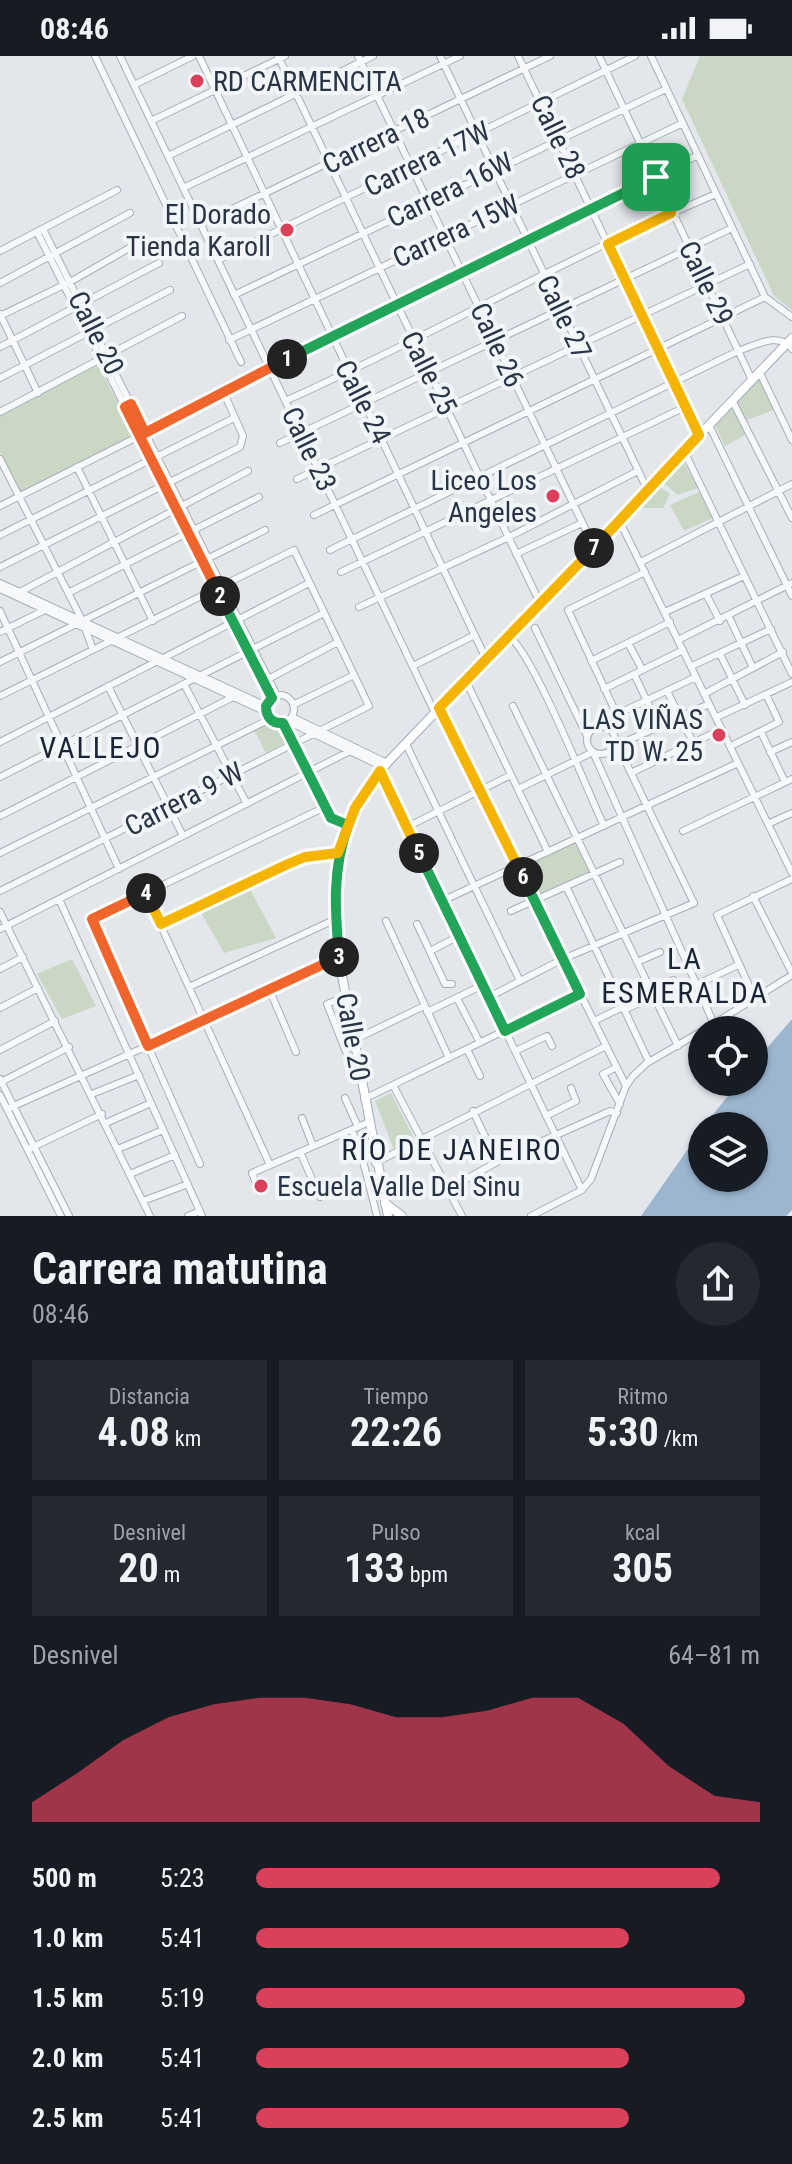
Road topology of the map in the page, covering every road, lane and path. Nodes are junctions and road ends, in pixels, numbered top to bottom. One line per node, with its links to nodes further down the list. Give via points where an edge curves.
1 (120, 56): 17 (street, Calle 23)
2 (196, 56): 17 (street); 18 (street, Calle 24)
3 (373, 56): 13 (street)
4 (440, 56): 14 (street, Calle 27)
5 (460, 56): 14 (street)
6 (518, 56): 15 (street, Calle 28)
7 (550, 56): 15 (street, Carrera 18)
8 (599, 56): 16 (street, Calle 29)
9 (635, 56): 16 (street, Carrera 17W)
10 (651, 56): 19 (street)
11 (97, 57): 91 (street)
12 (281, 57): 18 (street); 20 (street, Calle 25)
13 (360, 59): 20 (street); 21 (street, Calle 26)
14 (444, 64): 21 (street); 22 (street, Calle 27)
15 (524, 69): 22 (street, Carrera 18); 23 (street, Calle 28)
16 (606, 70): 23 (street, Carrera 17W); 24 (street, Calle 29)
17 (134, 85): 25 (street, Calle 23)
18 (215, 88): 25 (street); 27 (street, Calle 24)
19 (666, 89): 24 (street, Carrera 16W); 26 (street)
20 (295, 93): 27 (street); 28 (street, Calle 25)
21 (377, 98): 28 (street); 29 (street, Calle 26)
22 (460, 100): 29 (street, Carrera 18); 30 (street, Calle 27)
23 (542, 104): 30 (street, Carrera 17W); 31 (street, Calle 28)
24 (623, 109): 31 (street, Carrera 16W); 32 (street, Calle 29)
25 (151, 121): 34 (street, Calle 23)
26 (683, 123): 32 (street, Carrera 15W); 33 (street)
27 (232, 124): 34 (street); 35 (street, Calle 24)
28 (313, 128): 35 (street); 36 (street, Calle 25)
29 (394, 132): 36 (street, Carrera 18); 37 (street, Calle 26)
30 (476, 135): 37 (street, Carrera 17W); 38 (street, Calle 27)
31 (558, 139): 38 (street, Carrera 16W); 39 (street, Calle 28)
32 (639, 142): 39 (street, Carrera 15W); 40 (street, Calle 29)
33 (698, 155): 40 (street); 44 (street)
34 (168, 156): 41 (street, Calle 23)
35 (247, 158): 41 (street); 43 (street, Calle 24)
36 (330, 163): 43 (street, Carrera 18); 45 (street, Calle 25)
37 (412, 167): 45 (street, Carrera 17W); 46 (street, Calle 26)
38 (492, 169): 46 (street, Carrera 16W); 47 (street, Calle 27)
39 (576, 173): 47 (street, Carrera 15W); 48 (street, Calle 28)
40 (656, 177): 48 (street); 50 (street, Calle 29)
41 (183, 188): 51 (street, Calle 23)
42 (117, 190): 54 (street)
43 (265, 194): 51 (street, Carrera 18); 52 (street, Calle 24)
44 (716, 194): 50 (street); 53 (street)
45 (346, 197): 52 (street, Carrera 17W); 55 (street, Calle 25)
46 (429, 201): 55 (street, Carrera 16W); 56 (street, Calle 26)
47 (510, 205): 56 (street, Carrera 15W); 58 (street, Calle 27)
48 (592, 208): 58 (street); 59 (street, Calle 28)
49 (130, 213): 62 (street)
50 (671, 213): 59 (street); 60 (street, Calle 29)
51 (201, 224): 63 (street, Calle 23)
52 (281, 228): 63 (street, Carrera 17W); 65 (street, Calle 24)
53 (732, 228): 60 (street); 66 (street)
54 (40, 230): 61 (street); 62 (street, Calle 20)
55 (364, 232): 65 (street, Carrera 16W); 67 (street, Calle 25)
56 (445, 236): 67 (street, Carrera 15W); 68 (street, Calle 26)
57 (145, 239): 72 (street)
58 (527, 239): 68 (street); 69 (street, Calle 27)
59 (608, 244): 69 (street); 70 (street, Calle 28)
60 (688, 248): 70 (street); 73 (street, Calle 29)
61 (0, 251)
62 (53, 255): 71 (street); 72 (street, Calle 20)
63 (218, 260): 75 (street, Calle 23)
64 (159, 263): 80 (street)
65 (298, 263): 75 (street, Carrera 16W); 77 (street, Calle 24)
66 (750, 264): 73 (street); 76 (street)
67 (380, 267): 77 (street, Carrera 15W); 78 (street, Calle 25)
68 (462, 271): 78 (street); 79 (street, Calle 26)
69 (542, 274): 79 (street); 81 (street, Calle 27)
70 (625, 278): 81 (street); 84 (street, Calle 28)
71 (0, 283)
72 (66, 283): 80 (street, Calle 20); 82 (street)
73 (706, 284): 84 (street); 85 (street, Calle 29)
74 (170, 290): 88 (street)
75 (234, 295): 87 (street, Calle 23)
76 (765, 297): 85 (street); 86 (street)
77 (315, 299): 87 (street, Carrera 15W); 89 (street, Calle 24)
78 (397, 306): 89 (street); 92 (street, Calle 25)
79 (478, 306): 92 (street); 93 (street, Calle 26)
80 (79, 307): 88 (street, Calle 20); 90 (street)
81 (561, 309): 93 (street); 96 (street, Calle 27)
82 (0, 315): 90 (street)
83 (182, 316): 99 (street)
84 (643, 316): 96 (street); 97 (street, Calle 28)
85 (722, 317): 97 (street); 98 (street, Calle 29)
86 (792, 317)
87 (251, 330): 91 (street, Carrera 15W); 102 (street, Calle 23)
88 (91, 331): 99 (street, Calle 20); 101 (street)
89 (330, 337): 102 (street); 105 (street, Calle 24)
90 (14, 340): 95 (street); 101 (street)
91 (229, 340): 100 (street)
92 (411, 340): 104 (street, Calle 25); 105 (street)
93 (495, 341): 104 (street); 106 (street, Calle 26)
94 (791, 343): 98 (street, via 776,340); 103 (main road, Calle 20)
95 (0, 347)
96 (577, 347): 106 (street); 108 (street, Calle 27)
97 (659, 350): 108 (street); 110 (street, Calle 28)
98 (738, 351): 109 (street, Calle 29); 110 (street)
99 (104, 357): 111 (street); 123 (street, Calle 20)
100 (241, 362)
101 (26, 365): 107 (street); 111 (street)
102 (269, 368): 112 (street); 114 (street, Calle 23)
103 (759, 371): 109 (main road, Calle 20); 128 (street)
104 (430, 372): 115 (street); 116 (street, Calle 25)
105 (349, 373): 114 (street); 115 (street, Calle 24)
106 (511, 376): 116 (street); 119 (street, Calle 26)
107 (0, 378)
108 (595, 380): 119 (street); 120 (street, Calle 27)
109 (752, 380): 113 (main road, Calle 20)
110 (675, 382): 117 (street, Calle 28); 120 (street)
111 (38, 393): 118 (street)
112 (224, 393): 121 (street); 123 (street)
113 (732, 400): 122 (main road, Calle 20); 147 (street)
114 (285, 401): 124 (street, Calle 23)
115 (366, 403): 124 (street); 127 (street, Calle 24)
116 (447, 406): 127 (street); 130 (street, Calle 25)
117 (685, 407): 125 (street, Calle 28); 126 (street)
118 (0, 412)
119 (529, 413): 130 (street); 131 (street, Calle 26)
120 (611, 414): 126 (street, Calle 27); 131 (street)
121 (234, 418): 134 (street); 143 (street, via 243,436 240,447)
122 (709, 425): 125 (main road, Calle 20); 153 (street)
123 (142, 434): 134 (street, Calle 20); 135 (street)
124 (301, 434): 129 (street); 137 (street, Calle 23)
125 (699, 435): 132 (main road, Calle 20)
126 (622, 437): 136 (street); 139 (street, Calle 27)
127 (381, 438): 137 (street); 140 (street, Calle 24)
128 (792, 440)
129 (280, 443)
130 (465, 444): 140 (street); 141 (street, Calle 25)
131 (545, 445): 136 (street, Calle 26); 141 (street)
132 (684, 451): 146 (main road, Calle 20); 161 (street)
133 (0, 459): 148 (street)
134 (155, 459): 143 (street, Calle 20); 145 (street)
135 (77, 467): 145 (street); 148 (street)
136 (556, 468): 150 (street); 152 (street, Calle 26)
137 (318, 469): 142 (street); 151 (street, Calle 23)
138 (248, 471): 155 (street)
139 (638, 471): 146 (street, Calle 27); 152 (street)
140 (399, 474): 151 (street); 156 (street, Calle 24)
141 (480, 476): 150 (street, Calle 25); 156 (street)
142 (297, 479)
143 (167, 484): 155 (street, Calle 20); 158 (street)
144 (792, 484): 147 (street)
145 (88, 489): 158 (street); 160 (street)
146 (648, 491): 162 (main road, Calle 20)
147 (779, 491): 153 (street); 159 (street)
148 (19, 496): 154 (street); 160 (street)
149 (259, 497): 165 (street)
150 (491, 499): 166 (street); 168 (street, Calle 25)
151 (335, 504): 157 (street); 169 (street, Calle 23)
152 (573, 504): 163 (street, Calle 26); 168 (street)
153 (750, 505): 161 (street); 187 (street)
154 (0, 506)
155 (179, 507): 165 (street, Calle 20); 170 (street)
156 (415, 508): 166 (street, Calle 24); 169 (street)
157 (314, 515)
158 (102, 517): 170 (street); 171 (street)
159 (792, 518)
160 (30, 519): 167 (street); 171 (street)
161 (718, 521): 177 (street); 184 (street)
162 (620, 522): 172 (main road, Calle 20); 177 (street)
163 (582, 523): 172 (street, Calle 26); 174 (street)
164 (265, 530): 175 (street)
165 (191, 531): 175 (street, Calle 20); 178 (street)
166 (426, 531): 176 (street); 179 (street, Calle 24)
167 (0, 535)
168 (509, 537): 174 (street, Calle 25); 179 (street)
169 (352, 539): 173 (street); 176 (street, Calle 23)
170 (114, 541): 178 (street); 181 (street)
171 (44, 546): 180 (street); 181 (street)
172 (594, 548): 197 (main road, Calle 20)
173 (330, 550)
174 (516, 554): 197 (street, Calle 25)
175 (206, 560): 188 (street, Calle 20); 192 (street)
176 (363, 562): 182 (street); 195 (street, Calle 23)
177 (641, 562): 183 (street)
178 (125, 564): 191 (street); 192 (street)
179 (443, 566): 195 (street); 213 (street, Calle 24)
180 (0, 567)
181 (57, 571): 190 (street); 191 (street)
182 (341, 572)
183 (645, 572): 201 (street); 228 (street, via 569,608)
184 (744, 576): 193 (street); 196 (street)
185 (0, 583): 190 (street)
186 (309, 583): 188 (street, via 294,550); 202 (street); 205 (street)
187 (790, 584): 194 (street); 196 (street)
188 (220, 588): 204 (street); 205 (street, Calle 20)
189 (0, 589): 190 (street)
190 (17, 593): 199 (street)
191 (68, 593): 208 (street)
192 (140, 593): 204 (street); 208 (street)
193 (706, 594): 201 (street); 206 (street)
194 (792, 596)
195 (380, 597): 198 (street); 230 (street, Calle 23)
196 (757, 600): 203 (street); 211 (street)
197 (540, 603): 214 (main road, Calle 20)
198 (359, 607)
199 (49, 608): 208 (street); 209 (street)
200 (0, 611): 209 (street)
201 (665, 612): 207 (street)
202 (324, 613): 217 (street); 221 (street)
203 (729, 617): 206 (street); 219 (street)
204 (153, 621): 215 (street)
205 (236, 621): 221 (street, Calle 20); 226 (street)
206 (720, 621): 216 (street)
207 (670, 622): 216 (street); 218 (street)
208 (82, 624): 215 (street); 220 (street); 224 (street)
209 (8, 628): 212 (street); 224 (street)
210 (535, 628): 272 (street)
211 (771, 629): 219 (street); 223 (street)
212 (0, 632)
213 (475, 635): 227 (street, Calle 24); 230 (street)
214 (509, 636): 227 (main road, Calle 20); 286 (street, via 518,644)
215 (117, 639): 220 (street); 226 (street)
216 (678, 640): 222 (street)
217 (338, 642): 236 (street); 239 (street)
218 (628, 643): 228 (street); 233 (street)
219 (741, 643): 225 (street); 232 (street)
220 (93, 650): 241 (street)
221 (251, 650): 237 (street); 239 (street, Calle 20); 252 (street, Calle 20)
222 (683, 650): 231 (street); 233 (street)
223 (783, 652): 232 (street); 235 (street)
224 (19, 653): 229 (street); 241 (street)
225 (720, 654): 231 (street); 240 (street)
226 (161, 660): 237 (street); 245 (street)
227 (487, 661): 242 (main road, Calle 20)
228 (591, 661): 246 (street)
229 (0, 662)
230 (413, 666): 258 (street, Calle 23)
231 (692, 666): 238 (street)
232 (753, 668): 240 (street)
233 (642, 669): 234 (street)
234 (634, 674): 246 (street); 253 (street)
235 (792, 674)
236 (354, 675): 255 (street); 270 (street, Carrera 9 W, via 369,706)
237 (198, 677): 244 (street); 250 (street)
238 (696, 677): 247 (street); 248 (street)
239 (268, 679): 252 (street, Calle 20)
240 (732, 679): 248 (street); 256 (street)
241 (32, 681): 251 (street); 264 (street)
242 (466, 681): 258 (main road, Calle 20); 292 (street)
243 (792, 682): 249 (street)
244 (184, 684): 260 (street); 261 (street)
245 (108, 686): 261 (street); 264 (street)
246 (604, 689): 262 (street)
247 (667, 691): 253 (street); 263 (street)
248 (704, 694): 254 (street)
249 (766, 694): 256 (street); 271 (street, via 779,721)
250 (236, 695): 259 (street); 260 (street)
251 (0, 696)
252 (274, 697): 255 (street, via 287,697); 259 (street)
253 (647, 700): 262 (street); 267 (street)
254 (709, 704): 263 (street); 265 (street)
255 (293, 705): 266 (street)
256 (745, 705): 265 (street)
257 (513, 706): 293 (street)
258 (437, 711): 278 (main road, Calle 20); 299 (street, Calle 23)
259 (268, 712): 266 (street); 281 (street)
260 (199, 714): 280 (street); 281 (street)
261 (122, 715): 279 (street); 280 (street)
262 (617, 715): 268 (street)
263 (680, 716): 267 (street); 274 (street)
264 (49, 717): 273 (street); 279 (street)
265 (717, 717): 269 (street)
266 (288, 720): 270 (street); 277 (street)
267 (659, 726): 276 (street)
268 (604, 727): 272 (street); 276 (street)
269 (722, 729): 274 (street); 282 (street)
270 (317, 732): 277 (street, Carrera 9 W); 283 (street)
271 (761, 732): 282 (street); 285 (street)
272 (587, 736): 284 (street)
273 (0, 742)
274 (693, 742): 290 (street)
275 (792, 742): 285 (street)
276 (616, 743): 284 (street, via 610,751); 290 (street)
277 (294, 744): 289 (street); 291 (street, Carrera 9 W)
278 (406, 744): 288 (main road, Calle 20); 306 (street)
279 (62, 745): 294 (street); 296 (street)
280 (138, 745): 294 (street); 295 (street)
281 (216, 745): 291 (street); 295 (street)
282 (731, 746): 287 (street)
283 (353, 750): 288 (street); 289 (street)
284 (593, 752): 286 (street); 309 (street)
285 (770, 752): 297 (street)
286 (574, 761): 293 (street); 312 (street)
287 (738, 763): 300 (street); 302 (street)
288 (384, 767): 311 (main road, Calle 20); 313 (street)
289 (308, 773): 301 (street); 305 (street)
290 (631, 773): 302 (street)
291 (232, 775): 301 (street); 304 (street, Carrera 9 W)
292 (511, 775): 298 (street); 299 (street)
293 (547, 775): 298 (street); 317 (street)
294 (77, 776): 303 (street); 308 (street)
295 (153, 776): 303 (street); 304 (street)
296 (0, 777)
297 (788, 781): 300 (street)
298 (518, 789): 320 (street)
299 (480, 791): 306 (street); 324 (street, Calle 23)
300 (755, 797): 310 (street); 314 (street)
301 (247, 804): 315 (street)
302 (647, 805): 309 (street); 339 (street, via 694,903)
303 (91, 807): 316 (street); 321 (street)
304 (169, 807): 315 (street); 316 (street, Carrera 9 W)
305 (325, 807): 311 (street, via 331,818); 332 (street)
306 (438, 811): 313 (street); 329 (street)
307 (792, 813): 310 (street)
308 (0, 816)
309 (621, 817): 312 (street); 339 (street)
310 (770, 823): 319 (street)
311 (348, 825): 322 (main road, Calle 20)
312 (604, 826): 317 (street)
313 (407, 827): 336 (street)
314 (683, 831)
315 (183, 836): 325 (street)
316 (105, 838): 325 (street); 331 (street, Carrera 9 W)
317 (577, 838): 320 (street); 326 (street)
318 (792, 844): 319 (street)
319 (781, 849): 327 (street)
320 (548, 852): 324 (street)
321 (0, 853)
322 (338, 853): 340 (main road, Calle 20); 342 (street, via 305,857)
323 (620, 862): 326 (street)
324 (517, 866): 329 (street); 335 (street, Calle 23)
325 (119, 869): 334 (street)
326 (594, 873): 330 (street); 345 (street)
327 (792, 873)
328 (792, 879): 333 (street)
329 (474, 886): 336 (street); 358 (street)
330 (566, 886): 335 (street); 347 (street)
331 (0, 891)
332 (146, 893): 342 (street); 385 (street, via 92,919)
333 (753, 896): 354 (street, via 717,915); 356 (street)
334 (59, 899): 344 (street); 394 (street)
335 (534, 900): 337 (street); 351 (street, Calle 23)
336 (442, 901): 346 (street)
337 (511, 911)
338 (0, 912): 344 (street)
339 (664, 916): 345 (street); 361 (street)
340 (336, 919): 352 (main road, Calle 20); 362 (street)
341 (386, 921): 373 (street)
342 (161, 924): 362 (street)
343 (417, 924): 348 (street)
344 (4, 928): 350 (street)
345 (623, 933): 347 (street); 353 (street)
346 (459, 936): 348 (street); 360 (street)
347 (594, 946): 351 (street); 372 (street)
348 (430, 951): 359 (street, via 445,984)
349 (660, 952): 353 (street)
350 (23, 957): 355 (street); 363 (street)
351 (563, 959): 358 (street); 365 (street, Calle 23)
352 (339, 960): 364 (street); 367 (main road, Calle 20)
353 (637, 962): 366 (street)
354 (738, 965): 361 (street); 370 (street)
355 (0, 969)
356 (792, 974): 370 (street)
357 (673, 980): 366 (street)
358 (520, 981): 368 (street)
359 (452, 984)
360 (483, 985): 368 (street); 369 (street)
361 (696, 985): 374 (street)
362 (189, 987): 376 (street)
363 (38, 988): 371 (street); 377 (street)
364 (270, 991): 376 (street); 393 (street)
365 (580, 994): 378 (street, Calle 23); 380 (street)
366 (652, 994): 372 (street); 388 (street)
367 (347, 996): 379 (main road, Calle 20); 381 (street, via 327,1004)
368 (489, 997): 380 (street)
369 (457, 998): 373 (street); 384 (street)
370 (755, 999): 375 (street)
371 (0, 1008)
372 (624, 1008): 378 (street); 397 (street)
373 (426, 1009): 382 (street); 395 (street)
374 (710, 1016)
375 (727, 1016)
376 (204, 1020): 385 (street); 433 (street)
377 (55, 1021): 389 (street); 391 (street)
378 (594, 1021): 387 (street, Calle 23)
379 (352, 1028): 381 (street); 382 (main road, Calle 20)
380 (505, 1031): 384 (street); 392 (street)
381 (339, 1033): 396 (street)
382 (354, 1040): 410 (main road, Calle 20)
383 (688, 1040): 388 (street)
384 (480, 1043): 390 (street)
385 (148, 1046): 394 (street); 432 (street)
386 (552, 1046): 392 (street, via 547,1036)
387 (606, 1046): 398 (street, Calle 23); 403 (street)
388 (678, 1046): 397 (street)
389 (69, 1047): 399 (street); 402 (street)
390 (467, 1049): 395 (street); 401 (street)
391 (0, 1050)
392 (515, 1051): 403 (street)
393 (296, 1052)
394 (129, 1054): 399 (street); 400 (street)
395 (449, 1058): 404 (street)
396 (350, 1062)
397 (649, 1062): 405 (street)
398 (617, 1067): 405 (street, Calle 23); 412 (street, via 603,1074)
399 (83, 1075): 407 (street); 413 (street)
400 (139, 1075): 407 (street); 411 (street)
401 (480, 1076)
402 (0, 1081): 413 (street)
403 (529, 1082): 414 (street); 417 (street)
404 (393, 1085): 410 (street); 424 (street)
405 (626, 1086): 412 (street)
406 (571, 1088): 417 (street, via 576,1101)
407 (92, 1094): 416 (street)
408 (0, 1095): 413 (street)
409 (345, 1098): 421 (street)
410 (364, 1099): 419 (main road, Calle 20)
411 (151, 1103): 420 (street); 422 (street)
412 (620, 1104): 415 (street)
413 (10, 1108): 426 (street)
414 (473, 1111): 424 (street); 436 (street, via 497,1162)
415 (617, 1113): 423 (street, via 610,1111); 437 (street)
416 (102, 1114): 420 (street); 426 (street)
417 (546, 1116): 423 (street)
418 (302, 1118): 425 (street)
419 (369, 1122): 421 (street); 431 (main road, Calle 20)
420 (106, 1123): 427 (street)
421 (355, 1128): 425 (street); 447 (street)
422 (163, 1130): 427 (street); 430 (street)
423 (555, 1135): 428 (street); 437 (street)
424 (422, 1139): 431 (street); 436 (street)
425 (313, 1146): 429 (street)
426 (31, 1148): 443 (street); 444 (street)
427 (118, 1149): 434 (street)
428 (525, 1149)
429 (300, 1152): 433 (street); 439 (street)
430 (175, 1155): 434 (street); 435 (street)
431 (375, 1163): 441 (main road, Calle 20)
432 (200, 1164)
433 (270, 1165): 438 (street, via 252,1173)
434 (130, 1174): 440 (street)
435 (188, 1184): 440 (street); 442 (street)
436 (448, 1189): 450 (street)
437 (582, 1190): 451 (street)
438 (259, 1191)
439 (320, 1197)
440 (143, 1201): 445 (street)
441 (384, 1202): 448 (main road, Calle 20); 449 (main road)
442 (201, 1214): 446 (street)
443 (61, 1216)
444 (69, 1216)
445 (150, 1216)
446 (188, 1216)
447 (377, 1216)
448 (388, 1216)
449 (402, 1216)
450 (462, 1216)
451 (531, 1216)

